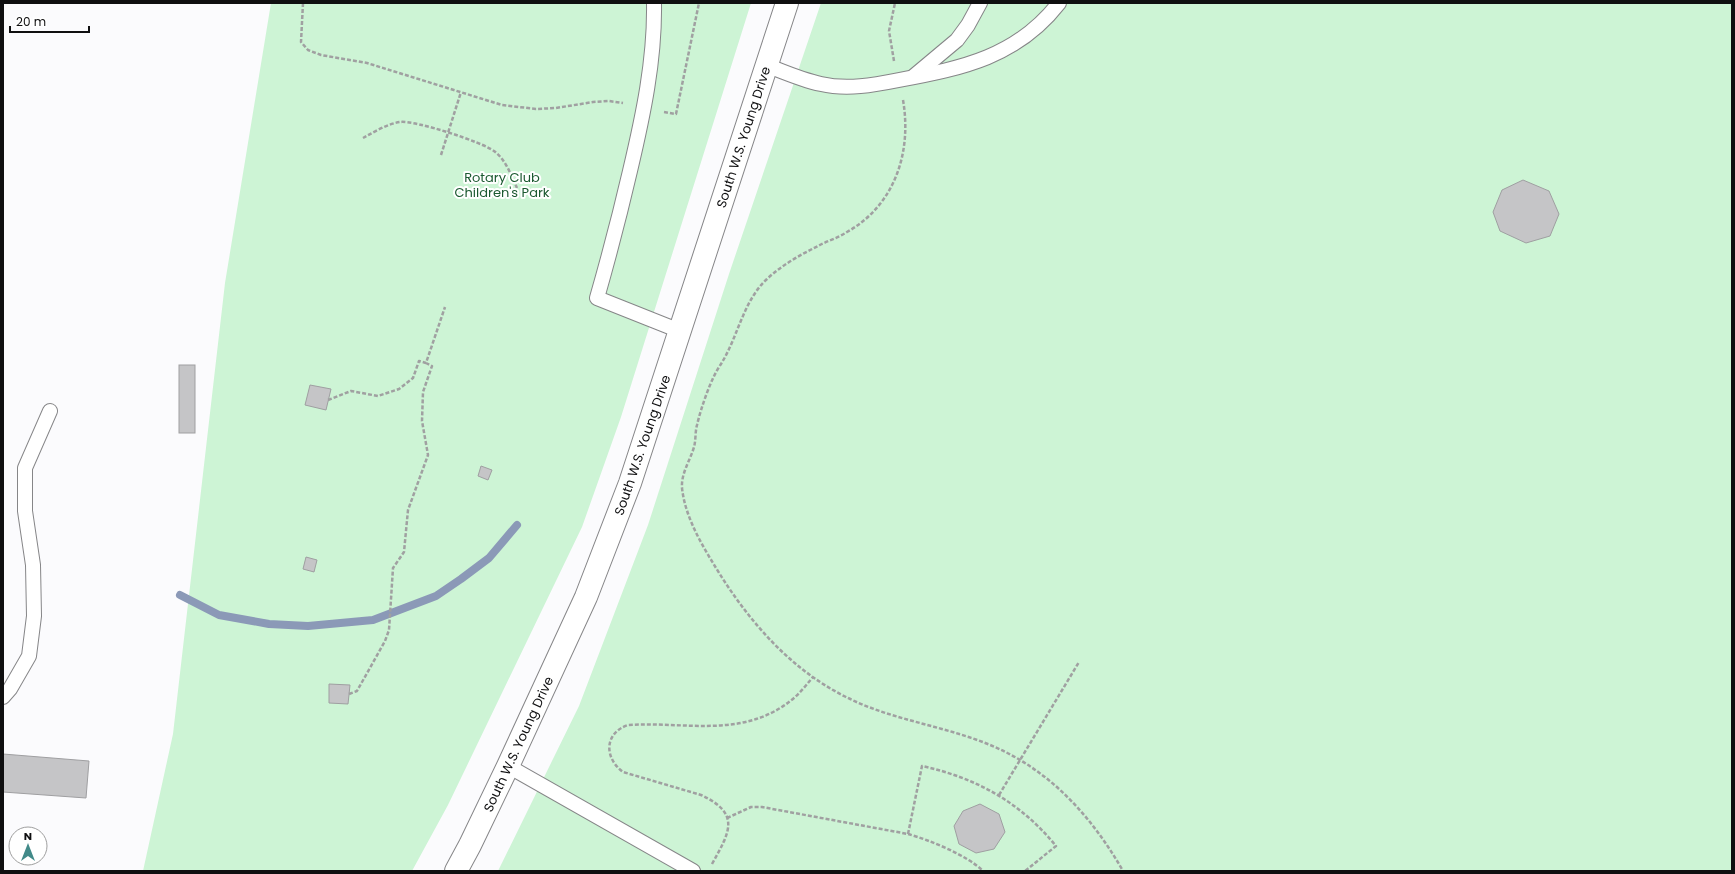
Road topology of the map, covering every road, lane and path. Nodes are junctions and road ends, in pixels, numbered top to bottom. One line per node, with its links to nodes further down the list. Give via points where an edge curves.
1 (303, 3): 11 (path, via 302,42 308,50 321,55 367,63)
2 (654, 3): 20 (lane, via 654,37 644,108 597,298)
3 (699, 3): 14 (path, via 676,114)
4 (787, 3): 8 (main road, South W.S. Young Drive)
5 (895, 3): 9 (path, via 889,31)
6 (980, 3): 10 (lane, via 957,40)
7 (1059, 3): 10 (lane, via 1027,36 1006,49 963,66)
8 (766, 66): 10 (lane, via 822,84 843,87 876,85); 20 (main road, South W.S. Young Drive)
9 (896, 67)
10 (912, 78)
11 (461, 92): 13 (path, via 502,105 525,108 556,108 609,101); 15 (path)
12 (901, 93): 25 (path, via 906,128 905,144 895,179 885,197 860,224 793,260 759,287 751,299 729,351 716,370 696,427 695,444 682,479 682,490 690,521 716,568 761,632)
13 (630, 105)
14 (657, 111)
15 (448, 133): 16 (path, via 401,122); 17 (path); 18 (path, via 494,151 505,164)
16 (363, 138)
17 (441, 155)
18 (517, 188)
19 (445, 307): 21 (path)
20 (680, 331): 29 (main road, South W.S. Young Drive, via 630,484 608,542 586,597)
21 (426, 364): 22 (path, via 419,361 413,378 399,388 378,396 351,391); 26 (path, via 432,366 423,392 422,421 428,455 408,510 404,552 393,568 389,630 358,691)
22 (328, 400)
23 (50, 411): 27 (lane, via 25,468 25,511 33,565 34,616 29,656)
24 (1080, 662): 28 (path)
25 (813, 677): 28 (path, via 846,697 876,709 974,738); 31 (path, via 783,706 747,722 706,727 628,725 614,734 609,750 615,766 623,772 701,795 719,806)
26 (349, 694)
27 (3, 698)
28 (1021, 760): 30 (path); 38 (path, via 1072,801 1110,849)
29 (508, 766): 33 (main road, South W.S. Young Drive); 34 (lane)
30 (999, 795): 32 (path, via 946,771 922,766); 37 (path, via 1022,810 1056,846)
31 (727, 818): 32 (path, via 751,808 762,807); 35 (path, via 727,836)
32 (908, 834): 36 (path, via 942,847)
33 (456, 871)
34 (693, 871)
35 (708, 871)
36 (983, 871)
37 (1025, 871)
38 (1123, 871)

